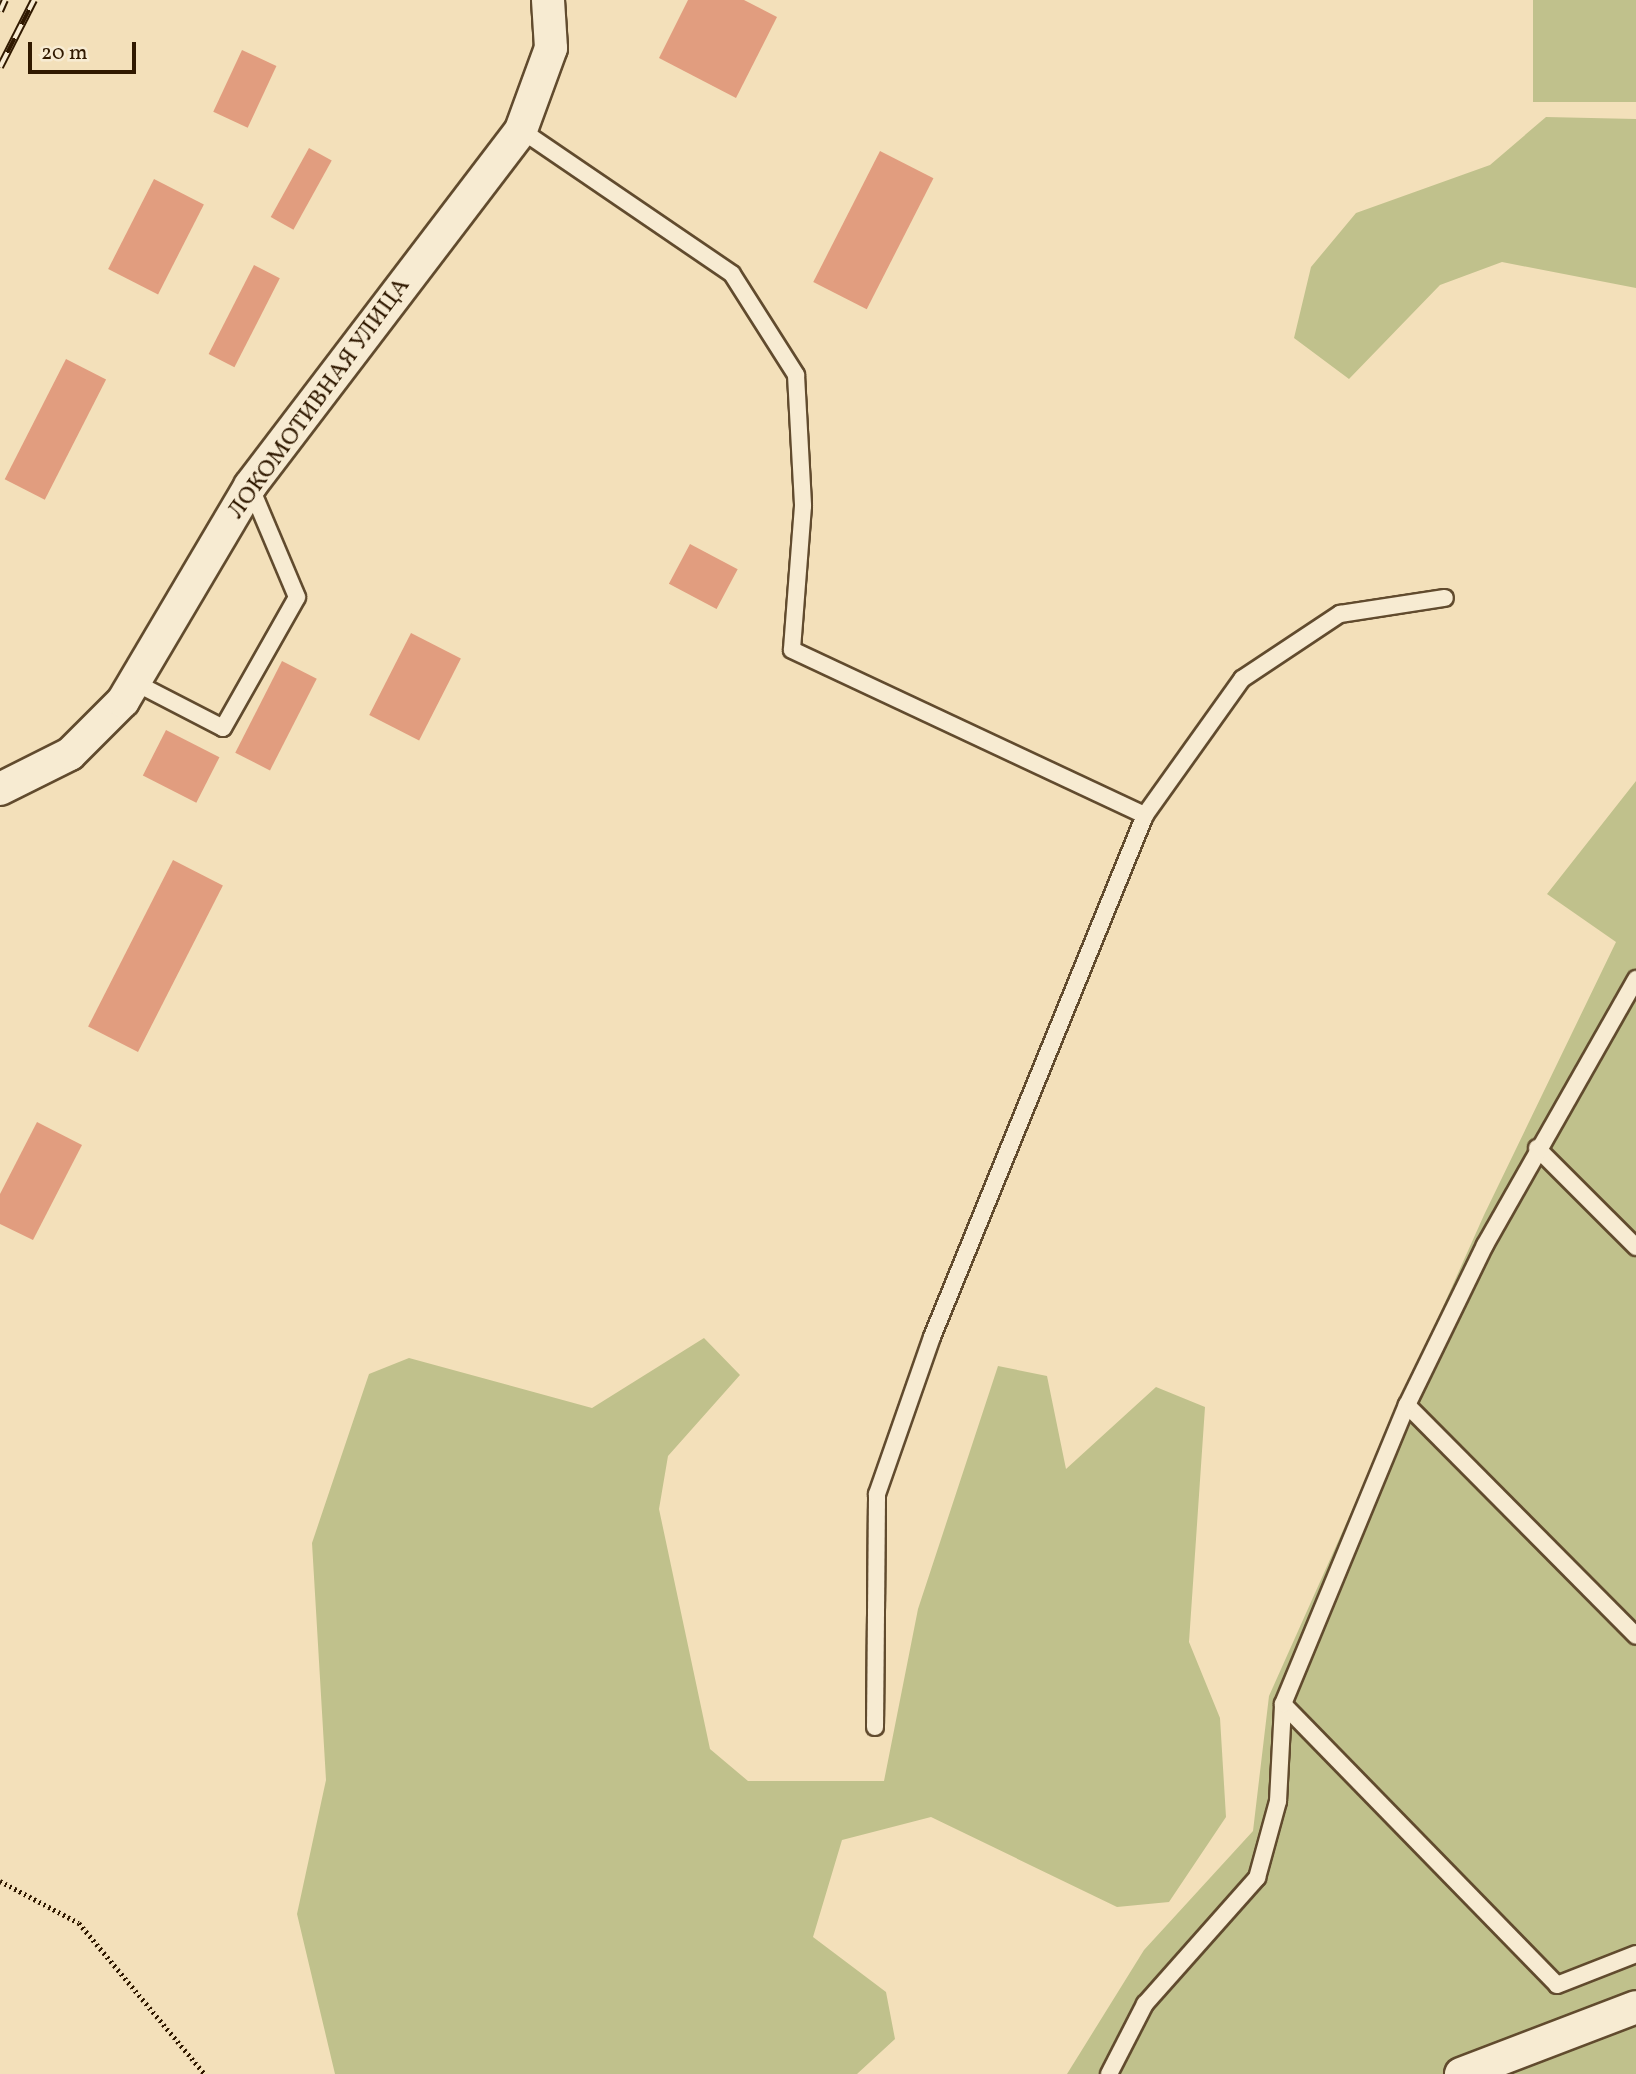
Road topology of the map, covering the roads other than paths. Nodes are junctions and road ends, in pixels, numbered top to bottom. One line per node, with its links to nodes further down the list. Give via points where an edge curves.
1 (548, 0): 2 (street, ЛОКОМОТИВНАЯ УЛИЦА, via 551,48)
2 (521, 130): 3 (street, ЛОКОМОТИВНАЯ УЛИЦА); 7 (lane, via 732,274 796,375 803,506 792,650)
3 (250, 486): 5 (street, ЛОКОМОТИВНАЯ УЛИЦА); 5 (lane, via 297,597 223,728)
4 (1445, 597): 7 (lane, via 1340,614 1242,679)
5 (134, 682): 6 (street, ЛОКОМОТИВНАЯ УЛИЦА, via 69,754)
6 (0, 789)
7 (1145, 815): 14 (lane, via 932,1337 877,1494)
8 (1636, 979): 9 (lane)
9 (1537, 1149): 10 (lane); 11 (lane)
10 (1636, 1247)
11 (1407, 1405): 12 (lane); 13 (lane)
12 (1636, 1636)
13 (1283, 1704): 15 (lane, via 1557,1985); 17 (lane, via 1278,1801 1257,1878 1145,2004)
14 (875, 1727)
15 (1636, 1954)
16 (1636, 2007): 18 (street)
17 (1109, 2074)
18 (1461, 2074)

